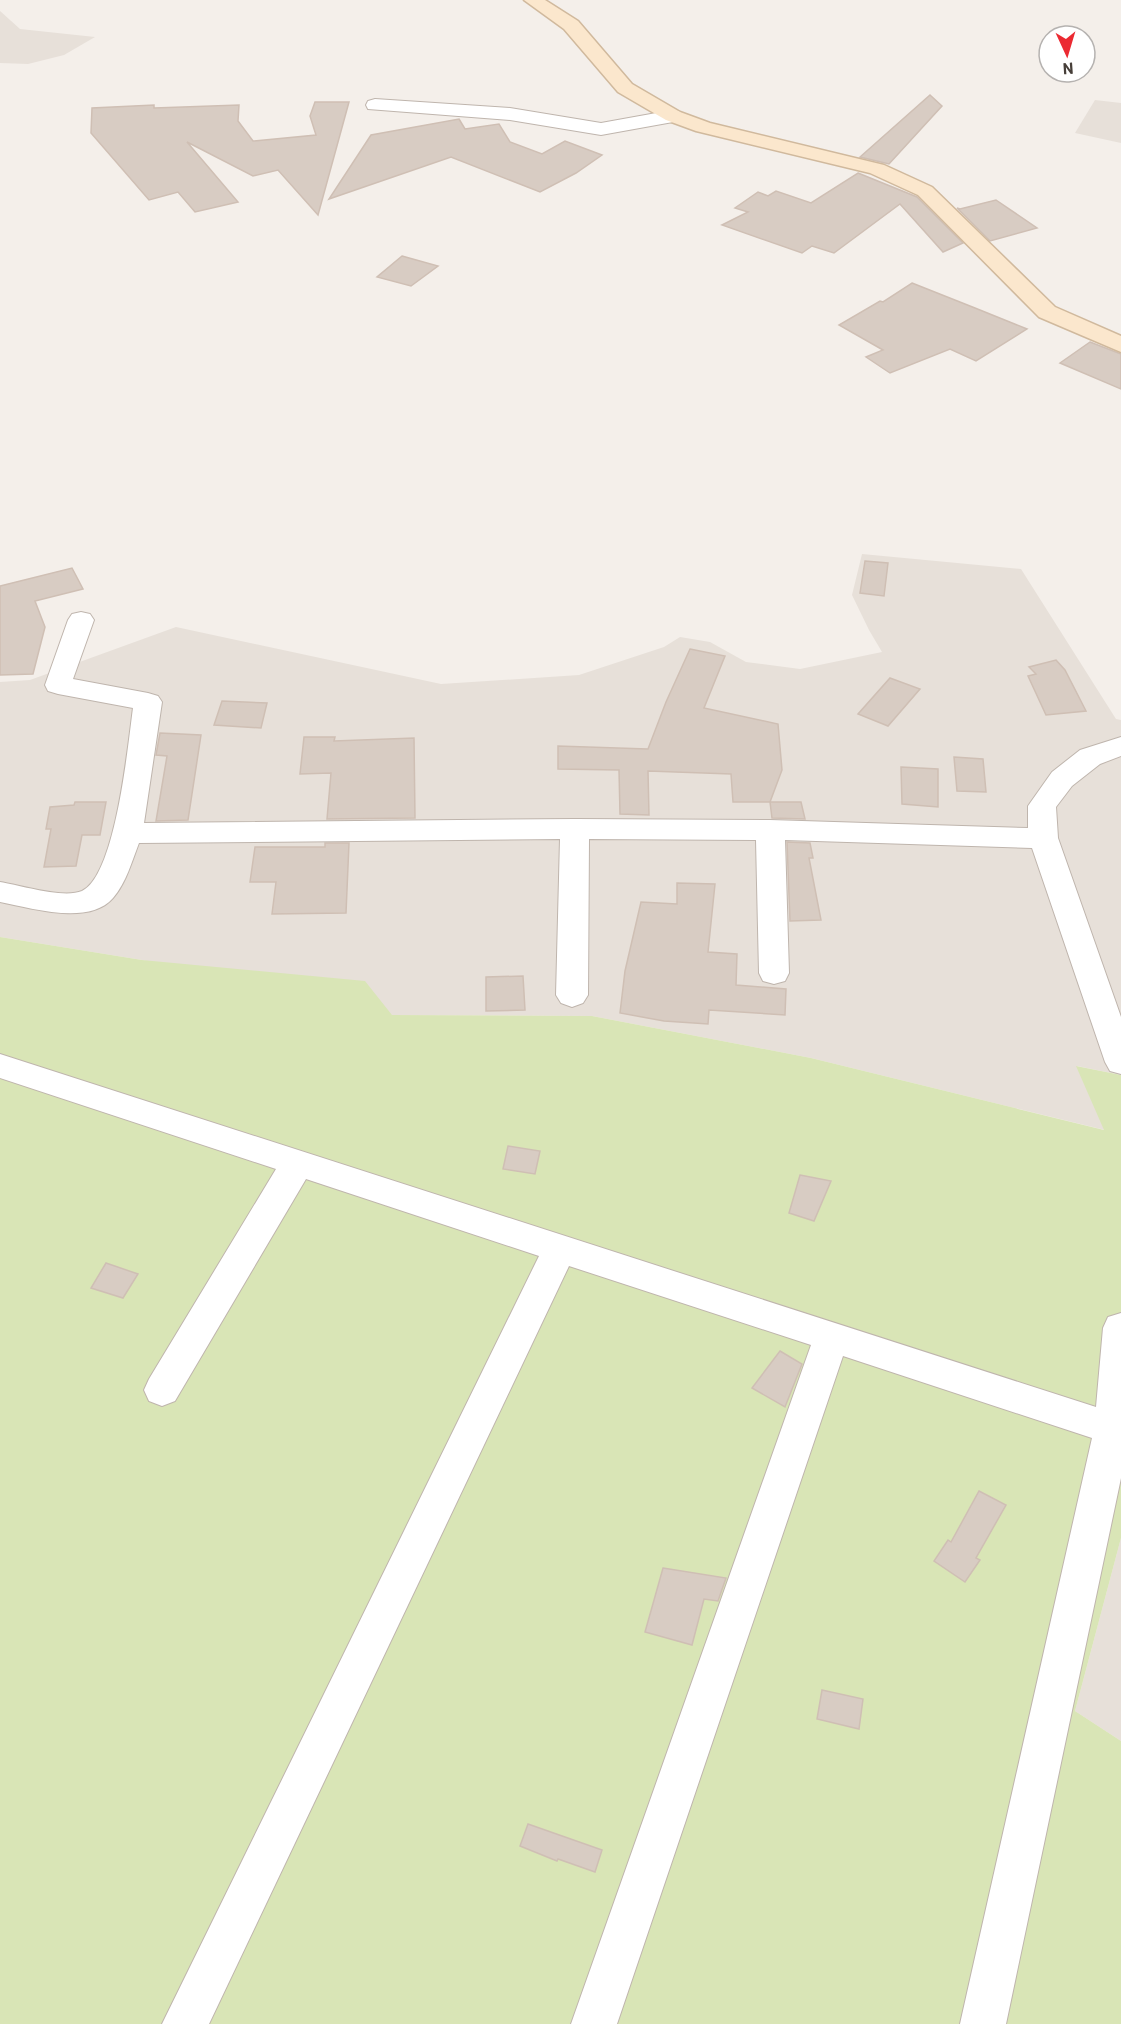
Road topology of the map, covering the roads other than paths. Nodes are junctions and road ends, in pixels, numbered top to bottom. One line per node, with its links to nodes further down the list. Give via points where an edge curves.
1 (533, 0): 3 (street, via 571,25 625,88)
2 (375, 105): 3 (street, via 510,114 601,129)
3 (673, 116): 4 (street, via 877,169 925,191 1047,312)
4 (1121, 345)
5 (81, 620): 9 (street, via 58,685 148,702)
6 (1121, 746): 10 (street, via 1090,757 1062,779 1042,806)
7 (575, 829): 8 (street); 9 (street); 13 (street)
8 (770, 830): 10 (street); 12 (street)
9 (128, 833): 11 (street, via 102,893 86,902 66,903)
10 (1043, 838): 14 (street)
11 (0, 892)
12 (774, 973)
13 (572, 995)
14 (1121, 1062)
15 (0, 1066): 16 (street)
16 (298, 1163): 17 (street); 20 (street)
17 (560, 1248): 19 (street); 22 (street)
18 (1121, 1328): 21 (street)
19 (831, 1336): 21 (street); 23 (street)
20 (162, 1390)
21 (1117, 1429): 24 (street)
22 (185, 2024)
23 (594, 2024)
24 (983, 2024)

